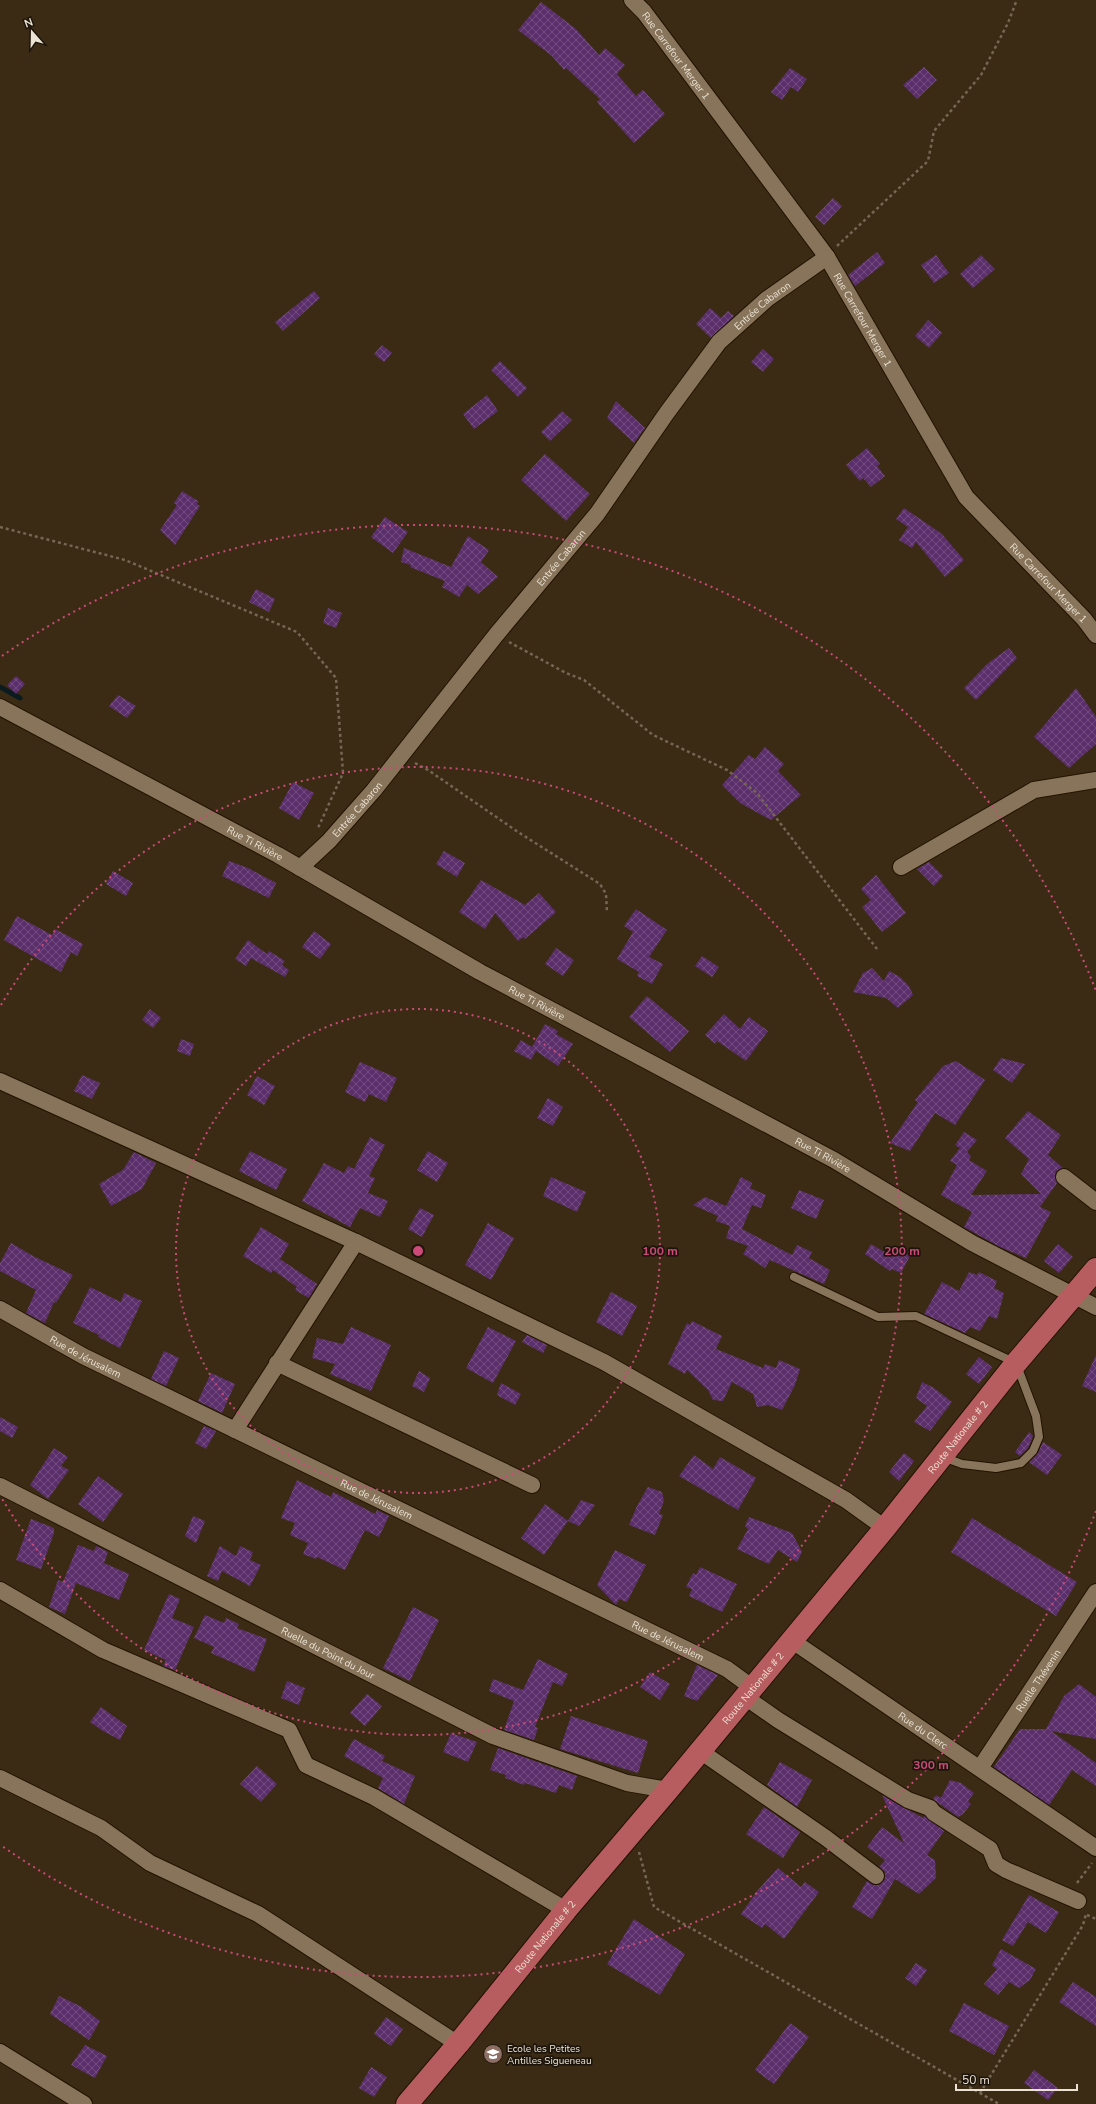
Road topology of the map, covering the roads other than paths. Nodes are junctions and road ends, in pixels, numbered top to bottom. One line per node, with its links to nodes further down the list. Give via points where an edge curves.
1 (632, 0): 2 (street, Rue Carrefour Merger 1, via 644,12)
2 (827, 257): 3 (street, Rue Carrefour Merger 1, via 966,497 1084,619); 7 (street, Entrée Cabaron, via 767,299 719,342 596,514 496,635 403,754 329,841)
3 (1096, 635)
4 (0, 707): 7 (street, Rue Ti Rivière)
5 (1096, 780): 6 (street, via 1034,790)
6 (901, 867)
7 (300, 868): 14 (street, Rue Ti Rivière, via 480,972 834,1160 972,1243)
8 (0, 1081): 11 (street)
9 (1064, 1177): 10 (street)
10 (1096, 1202)
11 (356, 1242): 17 (street); 23 (street, via 604,1362 846,1500)
12 (1096, 1269): 14 (main road, Route Nationale # 2)
13 (794, 1277): 18 (lane, via 878,1317 916,1316)
14 (1075, 1296): 15 (street, Rue Ti Rivière); 18 (main road, Route Nationale # 2)
15 (1096, 1307)
16 (0, 1309): 19 (street, Rue de Jérusalem, via 83,1356)
17 (277, 1363): 19 (street); 21 (street)
18 (1016, 1363): 20 (main road, Route Nationale # 2); 20 (lane, via 1036,1416 1039,1437 1033,1451 1021,1463 996,1468 962,1464)
19 (235, 1430): 27 (street, Rue de Jérusalem, via 727,1669)
20 (941, 1456): 23 (main road, Route Nationale # 2)
21 (532, 1485)
22 (0, 1486): 31 (street, Ruelle du Point du Jour, via 493,1736 627,1783)
23 (885, 1528): 26 (main road, Route Nationale # 2)
24 (0, 1590): 35 (street, via 103,1650 289,1730 306,1765 374,1797)
25 (1096, 1592): 29 (street, Ruelle Thévenin)
26 (791, 1640): 27 (main road, Route Nationale # 2); 29 (street, Rue du Clerc)
27 (749, 1692): 28 (main road, Route Nationale # 2); 34 (street, Rue de Jérusalem, via 778,1720 908,1800 930,1808 990,1849 996,1864)
28 (700, 1751): 31 (main road, Route Nationale # 2); 33 (street)
29 (980, 1768): 32 (street, Rue du Clerc)
30 (0, 1778): 36 (street, via 101,1828 150,1863 258,1914)
31 (668, 1790): 35 (main road, Route Nationale # 2)
32 (1096, 1848)
33 (876, 1876)
34 (1078, 1901)
35 (566, 1910): 36 (main road, Route Nationale # 2)
36 (458, 2044): 39 (main road, Route Nationale # 2)
37 (0, 2052): 38 (street)
38 (84, 2104)
39 (407, 2104)

